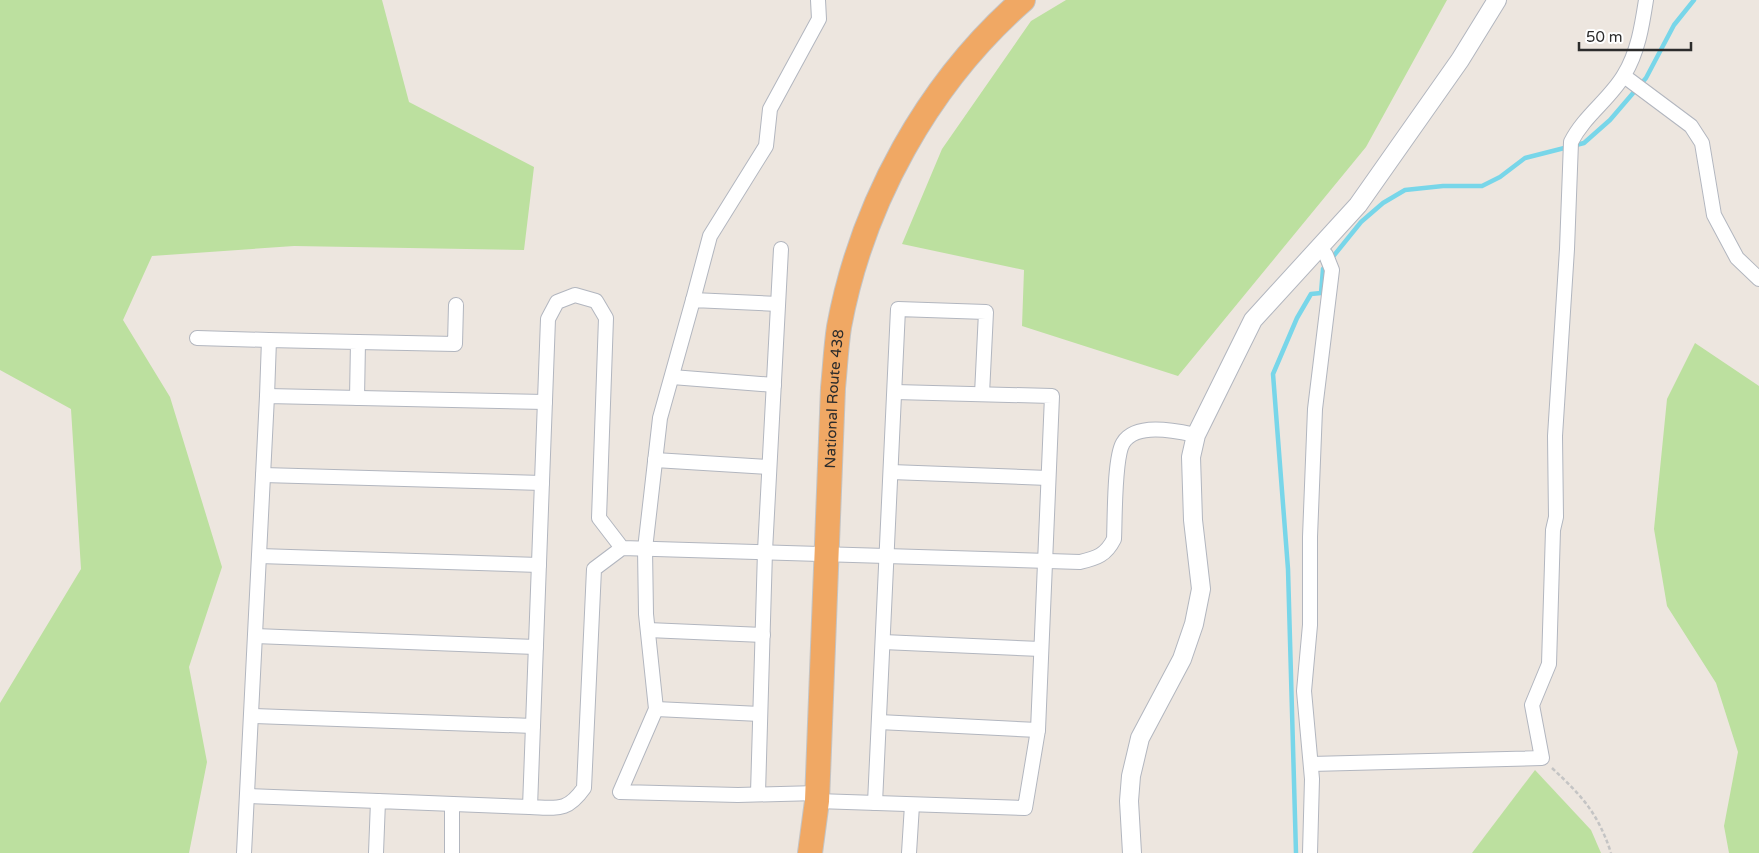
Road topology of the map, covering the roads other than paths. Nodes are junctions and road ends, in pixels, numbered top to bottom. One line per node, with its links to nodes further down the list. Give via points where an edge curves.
1 (818, 0): 9 (street, via 819,19 770,109 766,146 710,236)
2 (1023, 0): 32 (highway, National Route 438, via 972,50 916,126 892,170 871,220 839,328 833,388)
3 (1497, 0): 7 (street, via 1460,60 1363,197)
4 (1646, 0): 5 (street, via 1635,52)
5 (1634, 83): 8 (street, via 1691,126 1702,143 1714,216 1737,258); 49 (street, via 1578,130 1570,148 1568,249 1555,436 1556,517 1549,664 1532,705 1542,758)
6 (781, 249): 10 (street)
7 (1326, 256): 22 (street, via 1253,320); 49 (street, via 1332,286 1315,409 1310,625 1304,691)
8 (1759, 279)
9 (693, 300): 10 (street); 15 (street)
10 (778, 304): 16 (street)
11 (456, 305): 14 (street, via 455,344)
12 (197, 338): 13 (street)
13 (270, 340): 14 (street); 19 (street)
14 (358, 342): 20 (street)
15 (672, 377): 16 (street); 23 (street, via 660,418)
16 (774, 385): 24 (street)
17 (895, 392): 18 (street); 18 (street, via 898,309 986,312); 25 (street)
18 (982, 394): 27 (street, via 1052,396)
19 (267, 396): 20 (street); 26 (street)
20 (357, 398): 21 (street)
21 (545, 402): 28 (street); 29 (street, via 548,319 557,302 575,295 596,300 606,318 599,518)
22 (1196, 435): 35 (street, via 1174,430 1139,432 1130,436 1122,444 1119,459 1114,540 1108,550 1098,558 1080,562); 63 (street, via 1191,457 1193,520 1201,589 1182,659 1140,738 1129,801)
23 (655, 460): 24 (street); 30 (street)
24 (769, 467): 31 (street)
25 (891, 472): 27 (street); 34 (street)
26 (263, 475): 28 (street); 33 (street)
27 (1048, 478): 35 (street)
28 (542, 483): 36 (street)
29 (622, 548): 30 (street); 57 (street, via 594,569 584,788 574,803 558,808)
30 (645, 549): 31 (street); 37 (street)
31 (765, 551): 32 (street); 39 (street)
32 (828, 554): 34 (street); 52 (highway, National Route 438)
33 (259, 556): 36 (street); 38 (street)
34 (887, 556): 35 (street); 40 (street)
35 (1044, 561): 42 (street)
36 (539, 565): 41 (street)
37 (648, 630): 39 (street); 43 (street)
38 (255, 636): 41 (street); 45 (street)
39 (763, 636): 44 (street)
40 (883, 642): 42 (street); 46 (street)
41 (536, 647): 47 (street)
42 (1041, 649): 48 (street)
43 (656, 709): 44 (street); 50 (street, via 620,792)
44 (760, 714): 50 (street)
45 (251, 716): 47 (street); 51 (street)
46 (879, 722): 48 (street); 54 (street)
47 (533, 726): 57 (street)
48 (1038, 730): 56 (street, via 1025,808)
49 (1311, 764): 64 (street)
50 (758, 793): 52 (street)
51 (247, 796): 53 (street); 58 (street)
52 (818, 797): 54 (street); 61 (highway, National Route 438)
53 (378, 801): 55 (street); 59 (street)
54 (875, 803): 56 (street)
55 (452, 804): 57 (street); 60 (street)
56 (912, 805): 62 (street)
57 (530, 807)
58 (244, 853)
59 (376, 853)
60 (452, 853)
61 (810, 853)
62 (909, 853)
63 (1132, 853)
64 (1310, 853)

